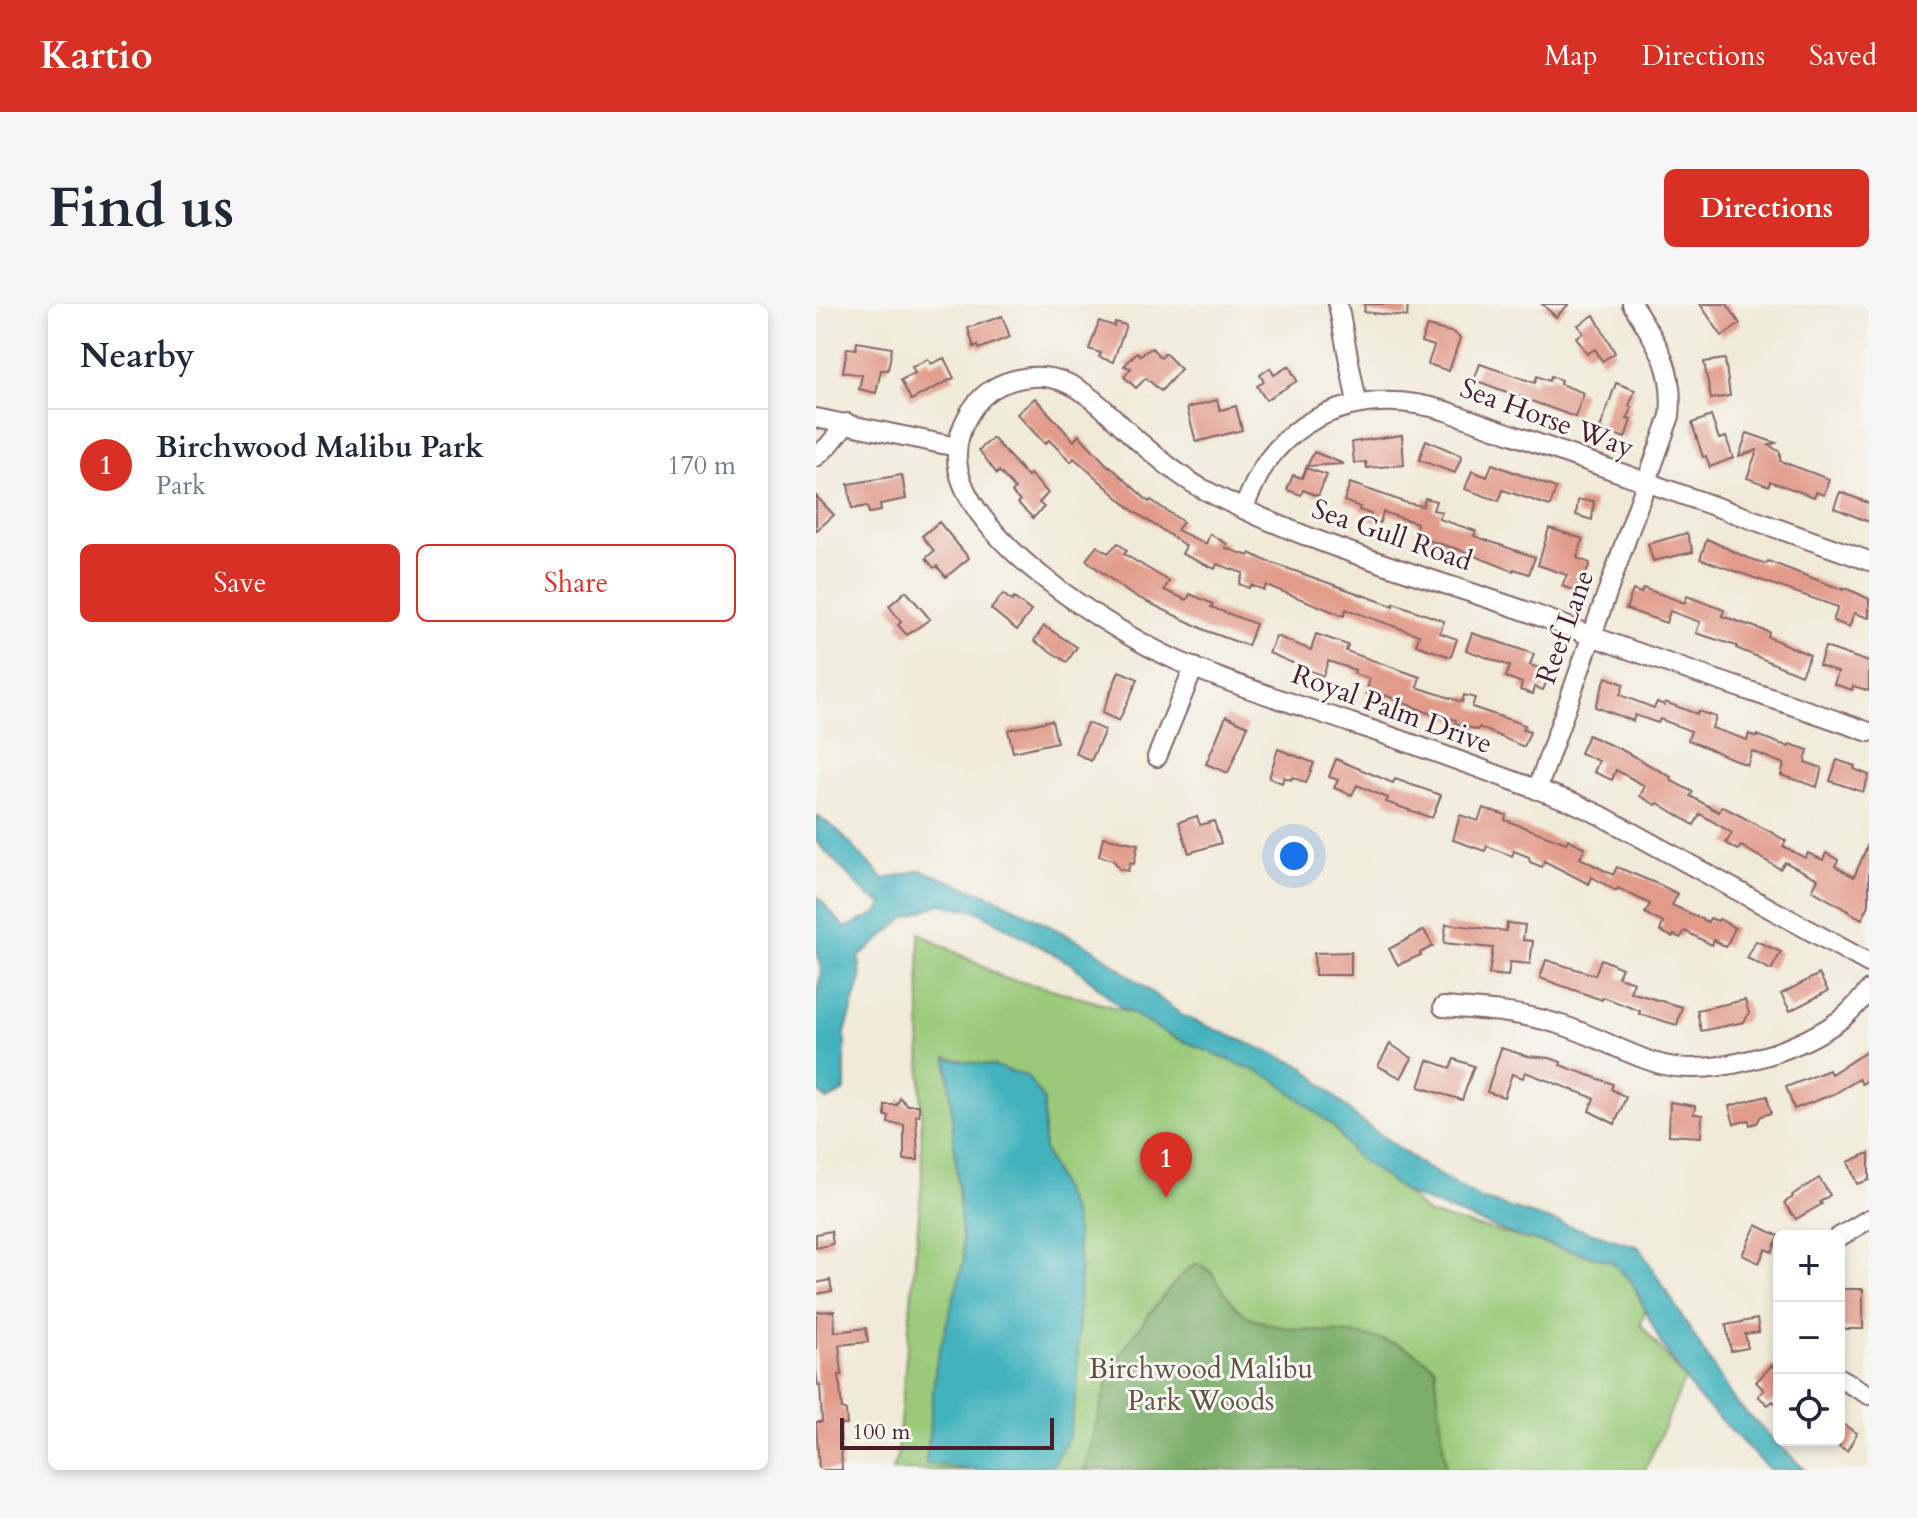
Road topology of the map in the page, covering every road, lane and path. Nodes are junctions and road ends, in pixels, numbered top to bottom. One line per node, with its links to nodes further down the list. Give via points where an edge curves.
1 (1338, 304): 3 (street)
2 (1632, 304): 8 (street, Reef Lane, via 1660,348 1671,379 1670,416)
3 (1357, 403): 8 (street, Sea Horse Way, via 1425,404); 9 (street, Sea Horse Way, via 1318,417 1285,441 1257,478)
4 (816, 418): 5 (street)
5 (847, 423): 6 (street); 7 (street)
6 (957, 447): 9 (street, Sea Gull Road, via 969,414 991,390 1021,379 1061,380 1091,396 1173,469); 12 (street, Royal Palm Drive, via 964,492 1002,541 1075,601)
7 (816, 457)
8 (1648, 483): 10 (street, Sea Horse Way); 11 (street, Reef Lane)
9 (1243, 509): 11 (street, Sea Gull Road)
10 (1869, 561)
11 (1591, 636): 13 (street, Sea Gull Road); 15 (street, Reef Lane)
12 (1194, 667): 14 (street); 15 (street, Royal Palm Drive)
13 (1869, 732)
14 (1157, 757)
15 (1537, 790): 16 (street, Royal Palm Drive, via 1600,815)
16 (1869, 963)
17 (1869, 990): 18 (street, via 1842,1019 1815,1034 1774,1052 1707,1068 1662,1065 1527,1015)
18 (1443, 1007)
19 (1869, 1219): 20 (street)
20 (1845, 1233)
21 (1845, 1381): 22 (street)
22 (1869, 1395)

